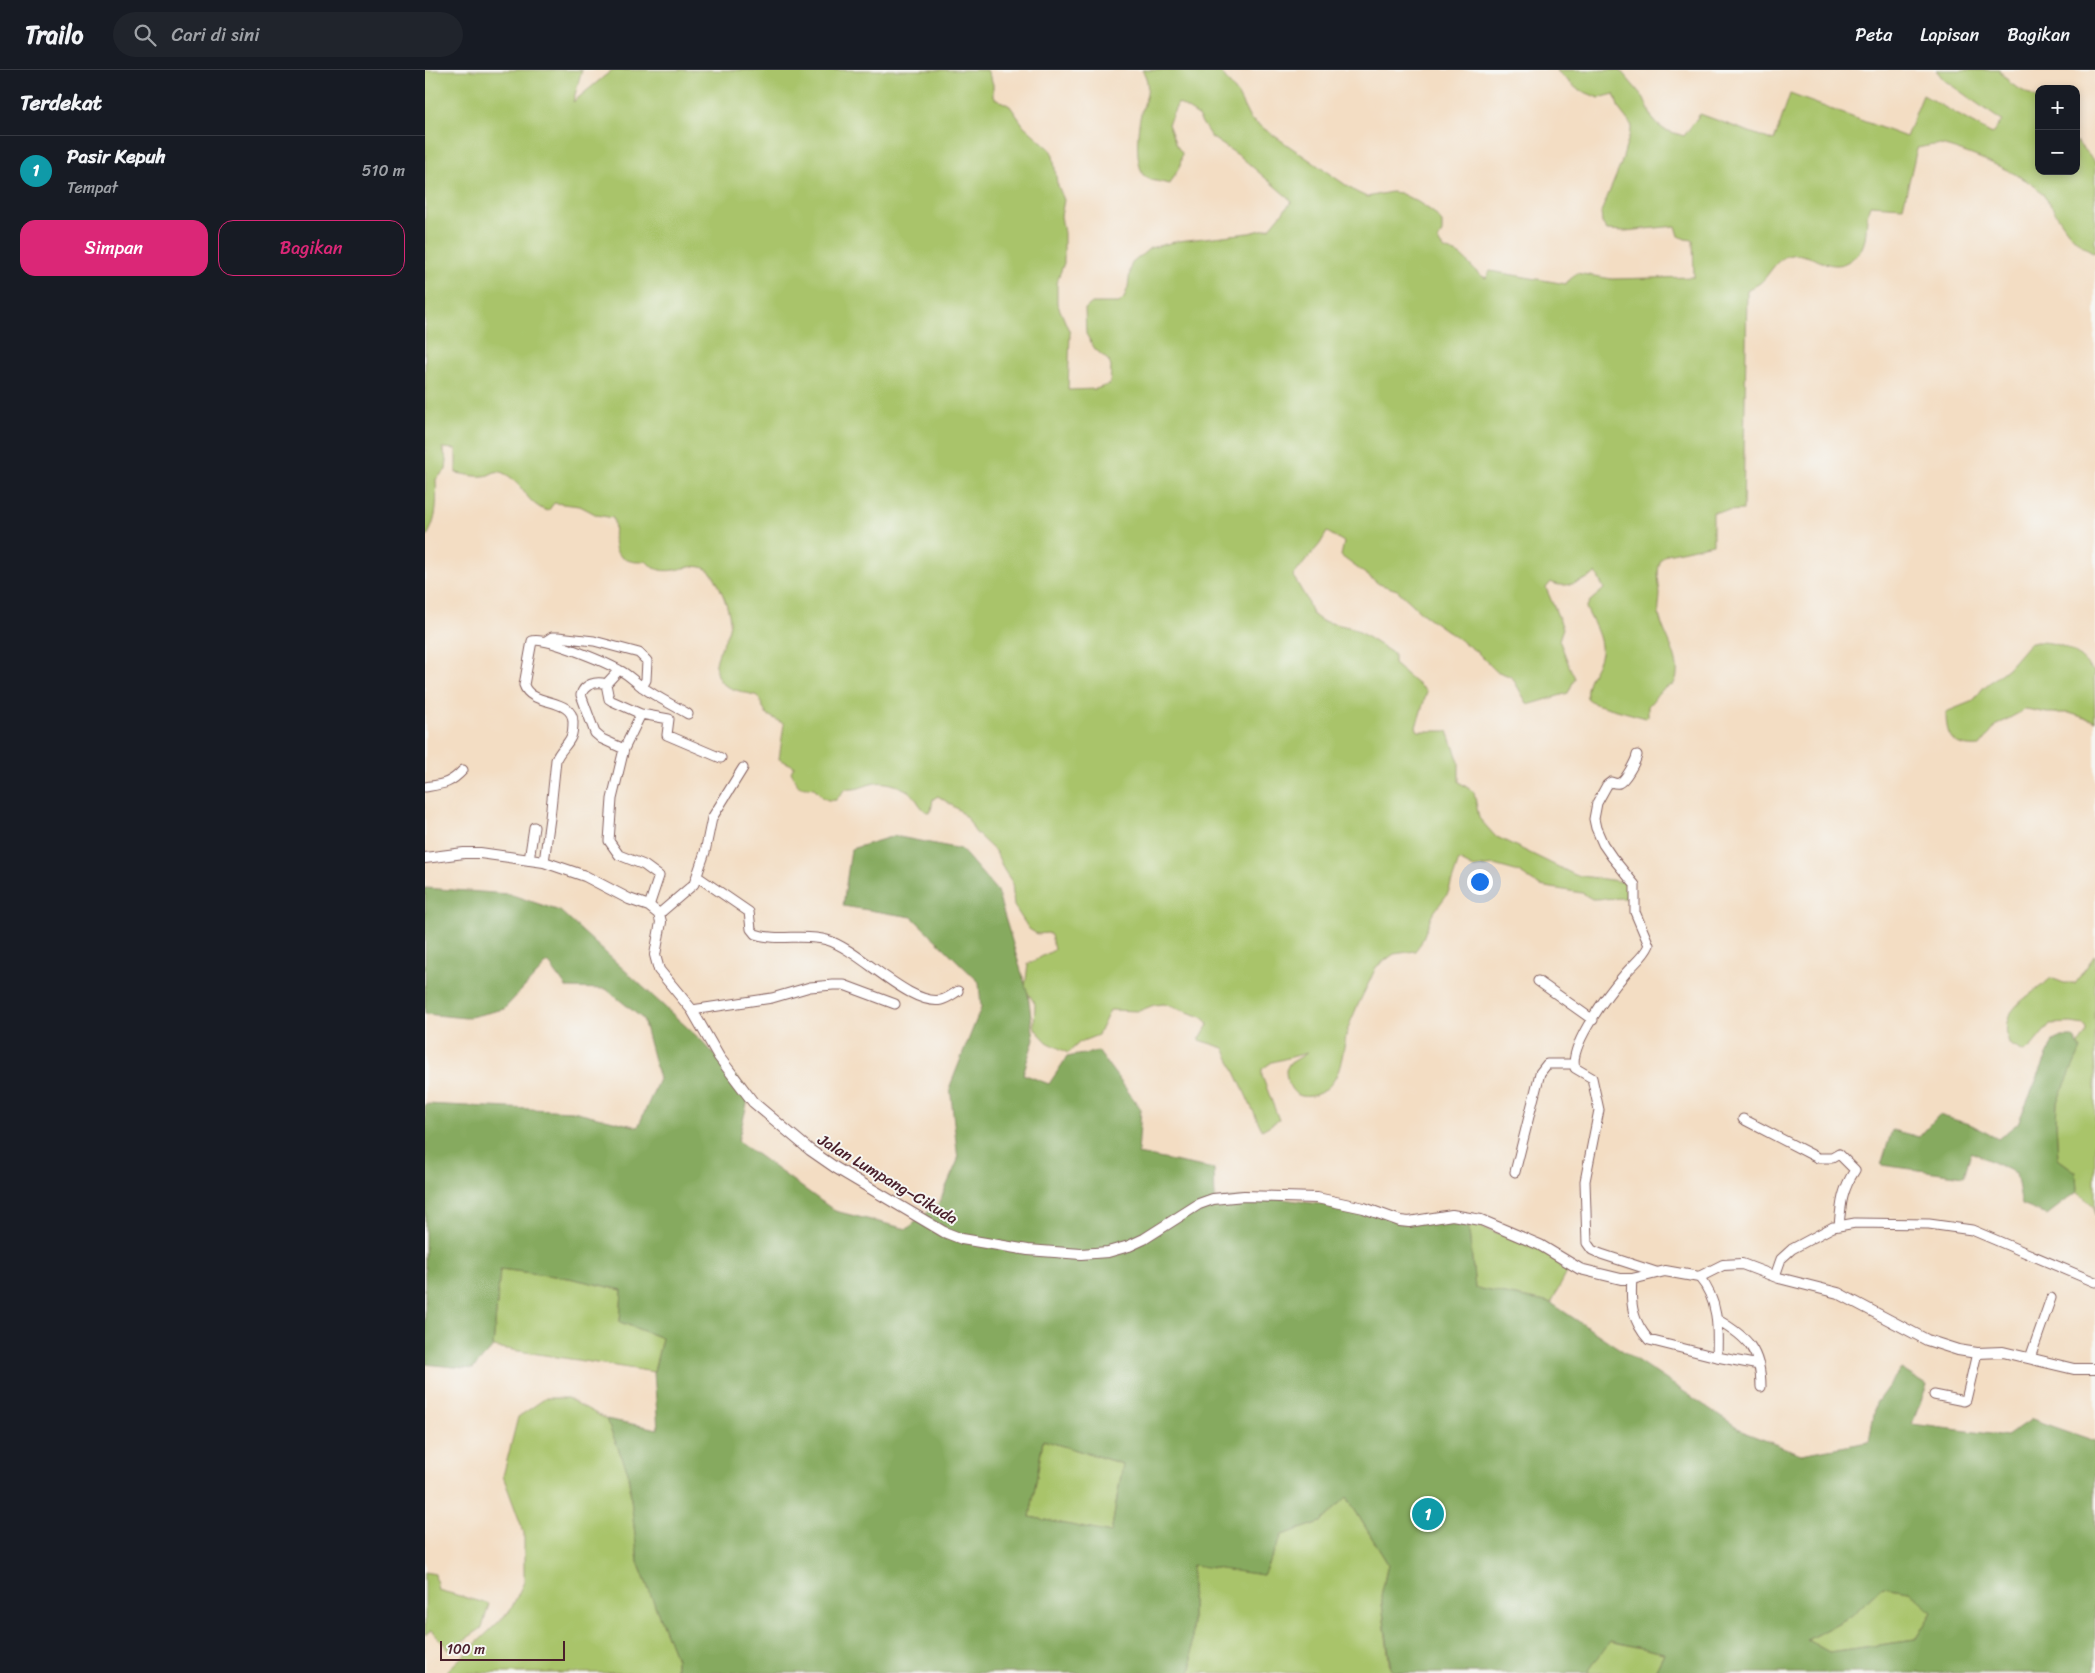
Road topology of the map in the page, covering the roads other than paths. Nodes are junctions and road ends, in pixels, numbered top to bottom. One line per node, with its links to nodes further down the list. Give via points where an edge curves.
1 (545, 642): 2 (street, via 577,651); 4 (street, via 552,637 594,641 639,653 647,660 646,680); 16 (street, via 535,640 530,645 525,689 533,696 567,709 573,717 570,738 556,760)
2 (619, 670): 3 (street); 4 (street)
3 (605, 684): 5 (street, via 612,702); 7 (street, via 590,684 581,694 595,733 602,740)
4 (642, 687): 6 (street)
5 (641, 714): 7 (street); 9 (street, via 669,719 667,735)
6 (688, 714)
7 (624, 749): 18 (street, via 613,799 609,841 619,854 659,876)
8 (1637, 756): 24 (street, via 1634,767 1622,781 1607,785 1597,803 1594,819 1603,844 1635,886 1635,912 1649,945)
9 (721, 758)
10 (743, 768): 17 (street, via 712,818)
11 (463, 770): 12 (street, via 448,783)
12 (425, 787)
13 (534, 827): 15 (street)
14 (425, 858): 15 (street, via 480,853)
15 (529, 860): 16 (street)
16 (544, 862): 18 (street, via 585,876)
17 (698, 877): 19 (street); 21 (street, via 749,912 751,930 755,934 827,940 865,961 900,987 928,999 943,1000)
18 (649, 906): 19 (street)
19 (659, 914): 23 (street, Jalan Lumpang–Cikuda, via 661,922 655,955 659,970)
20 (1538, 981): 24 (street)
21 (958, 991)
22 (895, 1004): 23 (street, via 844,985 833,985)
23 (692, 1010): 32 (street, Jalan Lumpang–Cikuda, via 719,1057 753,1102 780,1126 836,1168 944,1232 962,1239 1028,1250 1081,1254 1108,1252 1145,1239 1199,1204 1213,1199 1244,1196 1317,1198 1364,1208 1400,1221 1452,1215 1481,1220 1540,1245 1580,1269)
24 (1593, 1020): 25 (street, via 1579,1041)
25 (1573, 1064): 27 (street, via 1547,1064 1540,1073); 29 (street, via 1592,1078 1599,1110 1585,1181 1587,1243 1592,1250)
26 (1743, 1119): 28 (street, via 1818,1158 1839,1154 1853,1166 1855,1170 1842,1196)
27 (1515, 1172)
28 (1839, 1226): 30 (street, via 1792,1249 1781,1259); 33 (street, via 1855,1223 1929,1224 1972,1230)
29 (1656, 1272): 31 (street, Jalan Lumpang–Cikuda); 32 (street, Jalan Lumpang–Cikuda)
30 (1775, 1276): 31 (street, via 1742,1264 1731,1264); 36 (street, via 1838,1293 1927,1340)
31 (1699, 1277): 35 (street, via 1706,1284)
32 (1632, 1279): 37 (street, via 1631,1308 1636,1323 1649,1340)
33 (2095, 1282)
34 (2051, 1298): 38 (street)
35 (1718, 1320): 37 (street); 39 (street, via 1740,1333 1749,1343)
36 (1977, 1353): 38 (street, via 2003,1352); 42 (street, via 1966,1400)
37 (1717, 1357): 39 (street)
38 (2030, 1358): 40 (street, via 2074,1369)
39 (1759, 1365): 41 (street)
40 (2095, 1369)
41 (1761, 1386)
42 (1934, 1395)

